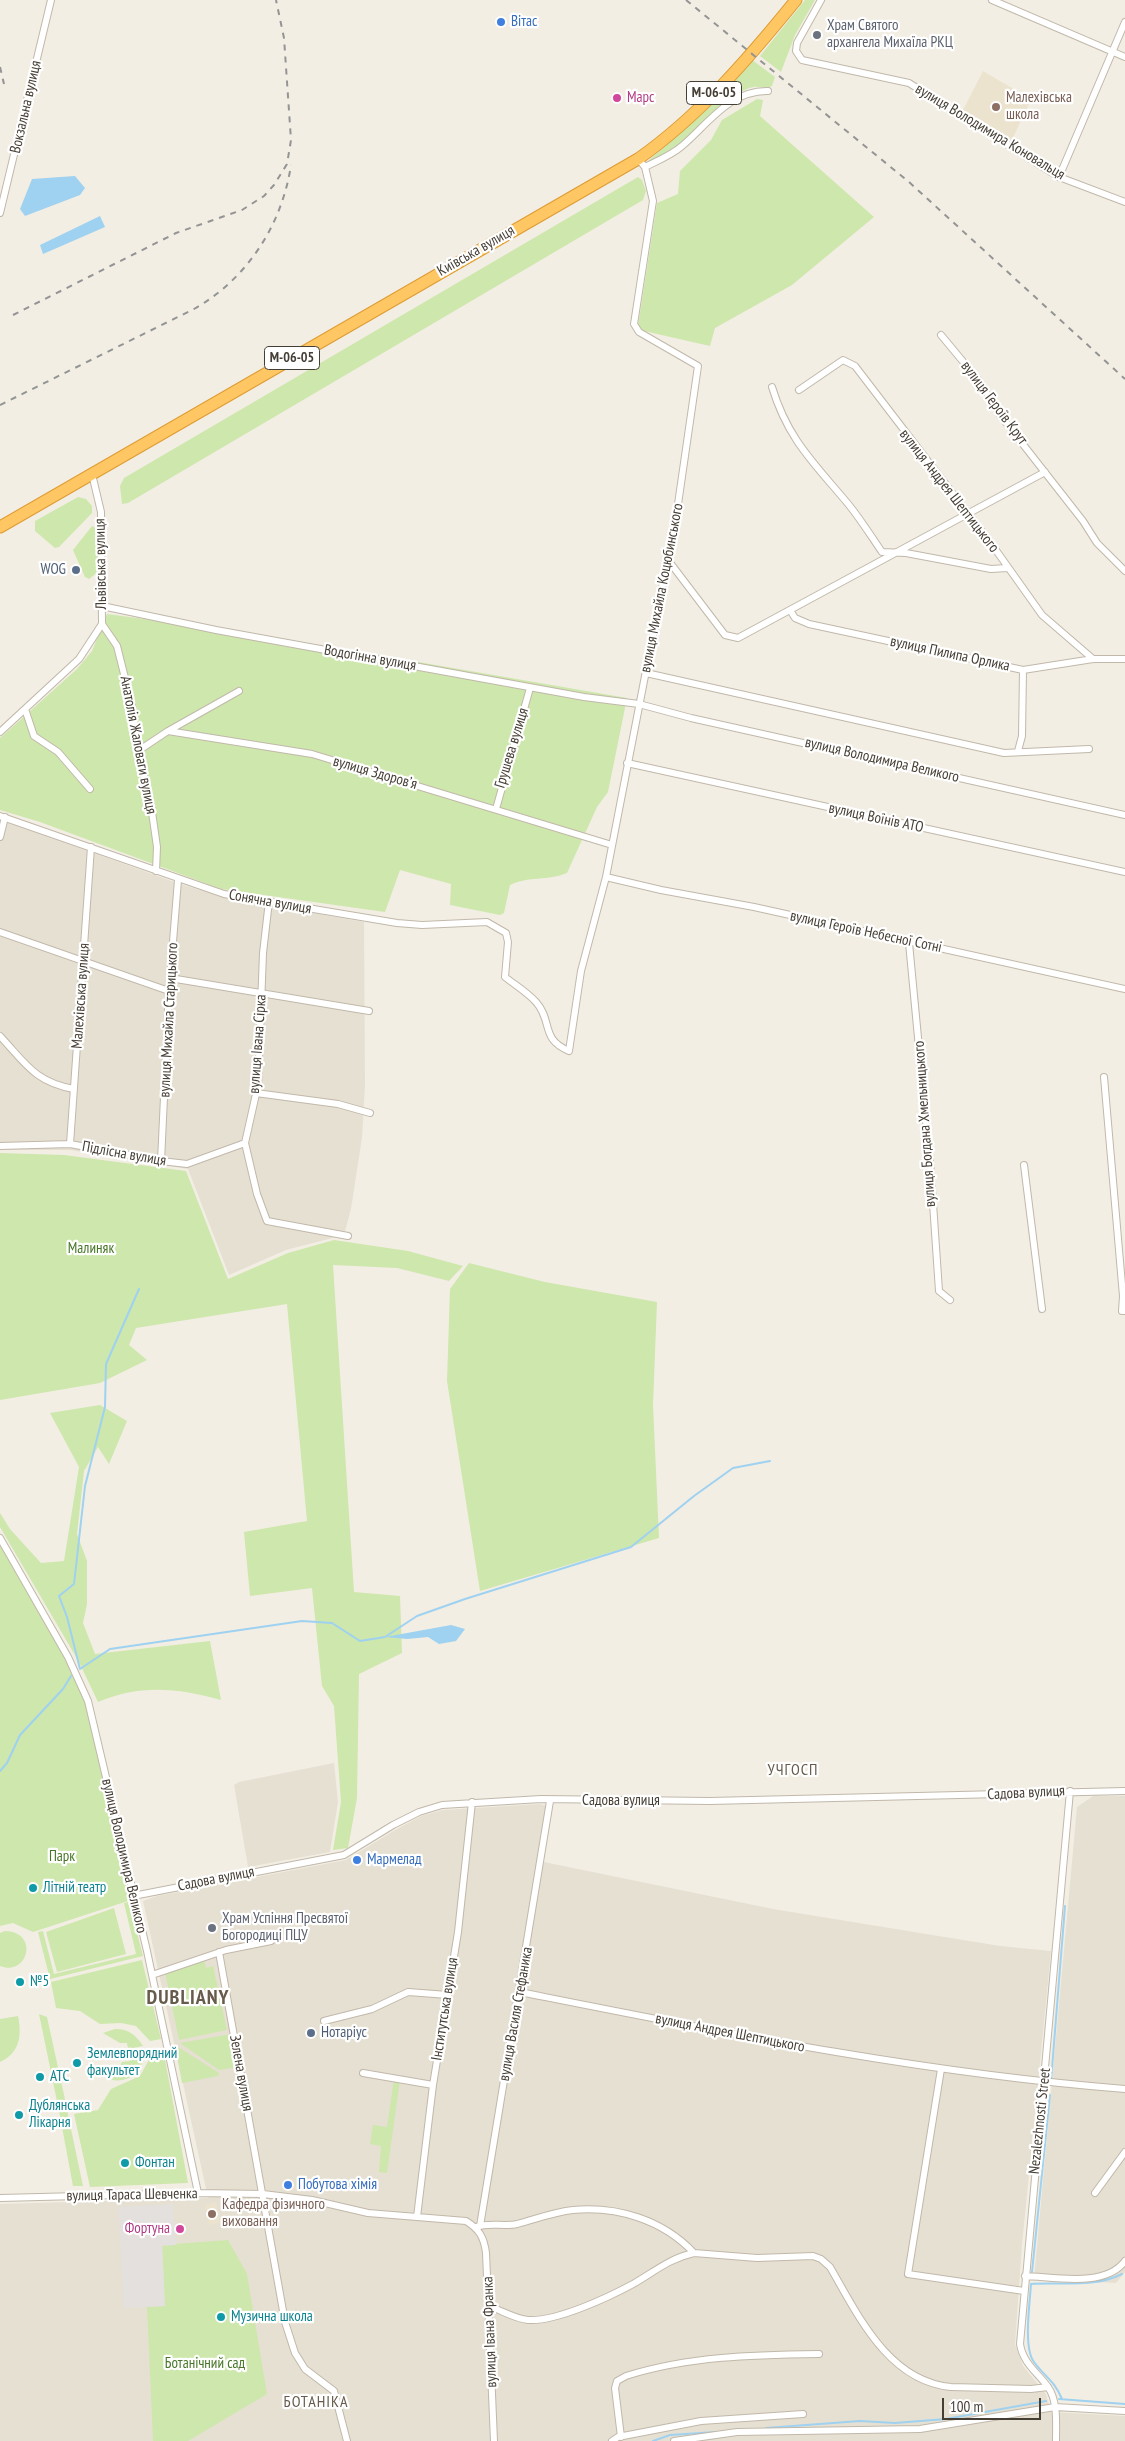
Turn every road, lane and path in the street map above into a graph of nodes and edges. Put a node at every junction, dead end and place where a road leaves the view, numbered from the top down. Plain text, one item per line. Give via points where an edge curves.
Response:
1 (51, 0) edge
2 (796, 0) edge
3 (821, 0) edge
4 (992, 0) edge
5 (1125, 22) edge
6 (1114, 51) junction
7 (1125, 57) edge
8 (768, 91) dead end
9 (641, 163) junction
10 (1059, 176) junction
11 (1125, 202) edge
12 (0, 213) edge
13 (941, 336) dead end
14 (772, 387) dead end
15 (799, 390) dead end
16 (1045, 472) junction
17 (92, 474) junction
18 (966, 513) junction
19 (0, 527) edge
20 (894, 552) junction
21 (668, 560) junction
22 (1006, 568) junction
23 (1125, 571) edge
24 (102, 606) junction
25 (790, 610) junction
26 (102, 624) junction
27 (1093, 659) junction
28 (1125, 659) edge
29 (1023, 670) junction
30 (646, 673) junction
31 (530, 688) junction
32 (239, 691) dead end
33 (639, 704) junction
34 (25, 709) junction
35 (168, 731) junction
36 (0, 732) edge
37 (1089, 749) dead end
38 (138, 751) junction
39 (1018, 751) junction
40 (627, 763) junction
41 (90, 789) dead end
42 (496, 808) junction
43 (1125, 814) edge
44 (3, 816) edge
45 (0, 837) edge
46 (612, 845) junction
47 (91, 847) junction
48 (156, 871) junction
49 (1125, 872) edge
50 (606, 877) junction
51 (178, 880) junction
52 (269, 901) junction
53 (0, 932) edge
54 (909, 943) junction
55 (84, 961) junction
56 (505, 977) joint
57 (170, 978) junction
58 (1125, 989) edge
59 (169, 991) junction
60 (262, 992) junction
61 (369, 1011) dead end
62 (0, 1036) edge
63 (1104, 1077) dead end
64 (74, 1089) junction
65 (256, 1092) junction
66 (370, 1113) dead end
67 (245, 1143) junction
68 (70, 1144) junction
69 (0, 1146) edge
70 (161, 1161) junction
71 (1024, 1165) dead end
72 (348, 1236) dead end
73 (950, 1300) dead end
74 (1042, 1309) dead end
75 (1124, 1311) edge
76 (0, 1538) edge
77 (1070, 1791) junction
78 (1125, 1791) edge
79 (550, 1801) junction
80 (472, 1802) junction
81 (134, 1896) junction
82 (271, 1940) dead end
83 (219, 1952) junction
84 (152, 1975) junction
85 (520, 1992) junction
86 (448, 1995) junction
87 (324, 2021) dead end
88 (941, 2069) junction
89 (362, 2073) dead end
90 (1044, 2083) junction
91 (433, 2085) junction
92 (1125, 2089) edge
93 (1125, 2152) edge
94 (198, 2192) junction
95 (1095, 2193) dead end
96 (263, 2194) junction
97 (0, 2198) edge
98 (417, 2217) junction
99 (478, 2226) junction
100 (694, 2253) junction
101 (1125, 2261) edge
102 (1025, 2276) junction
103 (1024, 2291) junction
104 (488, 2306) junction
105 (819, 2354) dead end
106 (1048, 2387) junction
107 (1055, 2407) junction
108 (1125, 2411) edge
109 (803, 2414) dead end
110 (618, 2439) edge
111 (348, 2441) edge
112 (494, 2441) edge
113 (674, 2441) edge
114 (1056, 2441) edge

1 - 12 street, Вокзальна вулиця
2 - 9 highway, Київська вулиця / М-06-05 via 690,119
3 - 10 street, вулиця Володимира Коновальця via 797,43 796,51 802,60 909,83
4 - 6 street
5 - 6 street
6 - 7 street
6 - 10 street
8 - 9 street via 742,94 721,109 681,148
9 - 17 highway, Київська вулиця / М-06-05
9 - 21 street, вулиця Михайла Коцюбинського via 653,201 634,324 639,332 698,366
10 - 11 street, вулиця Володимира Коновальця
13 - 16 street, вулиця Героїв Крут via 980,382 1000,415
14 - 20 street via 784,421 796,441 882,552
15 - 18 street, вулиця Андрея Шептицького via 843,360 855,366
16 - 18 street
16 - 23 street, вулиця Героїв Крут via 1097,543
17 - 19 highway, М-06-05
17 - 24 street, Львівська вулиця via 101,512
18 - 20 street
18 - 22 street, вулиця Андрея Шептицького
20 - 22 street via 990,569
20 - 25 street
21 - 25 street via 725,635 738,638
21 - 30 street, вулиця Михайла Коцюбинського
22 - 27 street, вулиця Андрея Шептицького via 1042,615
24 - 26 street, Львівська вулиця
24 - 31 street, Водогінна вулиця
25 - 29 street, вулиця Пилипа Орлика via 795,618 809,624
26 - 34 street, Львівська вулиця via 79,659
26 - 38 street, Анатолія Жаловаги вулиця via 118,646 132,706
27 - 28 street
27 - 29 street
29 - 39 street, вулиця Пилипа Орлика via 1022,736
30 - 33 street, вулиця Михайла Коцюбинського
30 - 39 street, вулиця Володимира Великого via 970,746 1004,753
31 - 33 street, Водогінна вулиця
31 - 42 street, Грушева вулиця
32 - 35 street
33 - 40 street, вулиця Михайла Коцюбинського
33 - 43 street, вулиця Володимира Великого
34 - 36 street, Львівська вулиця
34 - 41 street via 34,736 58,752
35 - 38 street
35 - 42 street, вулиця Здоровʼя via 312,754
37 - 39 street
38 - 48 street, Анатолія Жаловаги вулиця via 151,805 157,847
40 - 46 street, вулиця Михайла Коцюбинського
40 - 49 street, вулиця Воїнів АТО
42 - 46 street, вулиця Здоровʼя
44 - 45 street
44 - 47 street, Сонячна вулиця
46 - 50 street, вулиця Михайла Коцюбинського
47 - 48 street, Сонячна вулиця
47 - 55 street, Малехівська вулиця
48 - 51 street, Сонячна вулиця
50 - 54 street, вулиця Героїв Небесної Сотні
50 - 56 street, вулиця Михайла Коцюбинського via 581,971 569,1051 550,1037 537,1003
51 - 52 street, Сонячна вулиця via 224,894
51 - 57 street, вулиця Михайла Старицького
52 - 56 street, Сонячна вулиця via 397,924 487,922 506,933
52 - 60 street, вулиця Івана Сірка
53 - 55 street
54 - 58 street, вулиця Героїв Небесної Сотні
54 - 73 street, вулиця Богдана Хмельницького via 939,1291
55 - 59 street
55 - 64 street, Малехівська вулиця
57 - 59 street, вулиця Михайла Старицького
57 - 60 street
59 - 70 street, вулиця Михайла Старицького
60 - 61 street
60 - 65 street, вулиця Івана Сірка
62 - 64 street via 35,1074 53,1085
63 - 75 street
64 - 68 street, Малехівська вулиця
65 - 66 street via 338,1104
65 - 67 street, вулиця Івана Сірка
67 - 70 street, Підлісна вулиця via 187,1164
67 - 72 street, вулиця Івана Сірка via 267,1221
68 - 69 street, Підлісна вулиця
68 - 70 street, Підлісна вулиця
71 - 74 street
76 - 81 street, вулиця Володимира Великого via 68,1657 88,1701
77 - 78 street, Садова вулиця
77 - 79 street, Садова вулиця via 964,1796
77 - 90 street, Nezalezhnosti Street
79 - 80 street, Садова вулиця
79 - 85 street, вулиця Василя Стефаника
80 - 81 street, Садова вулиця via 442,1805 419,1812 344,1855
80 - 86 street, Інститутська вулиця
81 - 84 street, вулиця Володимира Великого
82 - 83 street
83 - 84 street
83 - 96 street, Зелена вулиця
84 - 94 street, вулиця Володимира Великого
85 - 88 street, вулиця Андрея Шептицького via 749,2038
85 - 99 street, вулиця Василя Стефаника
86 - 87 street via 408,1992 372,2009
86 - 91 street, Інститутська вулиця
88 - 90 street, вулиця Андрея Шептицького
88 - 103 street via 908,2274
89 - 91 street
90 - 92 street, вулиця Андрея Шептицького
90 - 102 street, Nezalezhnosti Street
91 - 98 street, Інститутська вулиця
93 - 95 street
94 - 96 street, вулиця Тараса Шевченка
94 - 97 street, вулиця Тараса Шевченка
96 - 98 street via 312,2200 368,2213
96 - 111 street, Зелена вулиця via 285,2322 295,2353 305,2369 334,2391
98 - 99 street via 466,2221
99 - 100 street via 513,2224 572,2210 607,2211 632,2215 666,2229
99 - 104 street, вулиця Івана Франка via 486,2247
100 - 104 street via 668,2261 633,2284 600,2300 552,2316 527,2320
100 - 106 street via 757,2258 821,2258 830,2267 879,2346 918,2377 951,2387
101 - 102 street via 1116,2272 1096,2276
102 - 103 street, Nezalezhnosti Street
103 - 106 street, Nezalezhnosti Street via 1021,2349 1027,2363
104 - 112 street, вулиця Івана Франка
105 - 110 street via 702,2359 626,2376 617,2381 615,2388
106 - 107 street, Nezalezhnosti Street
107 - 108 street
107 - 113 street via 912,2430 737,2432
107 - 114 street, Nezalezhnosti Street
109 - 110 street via 702,2422

